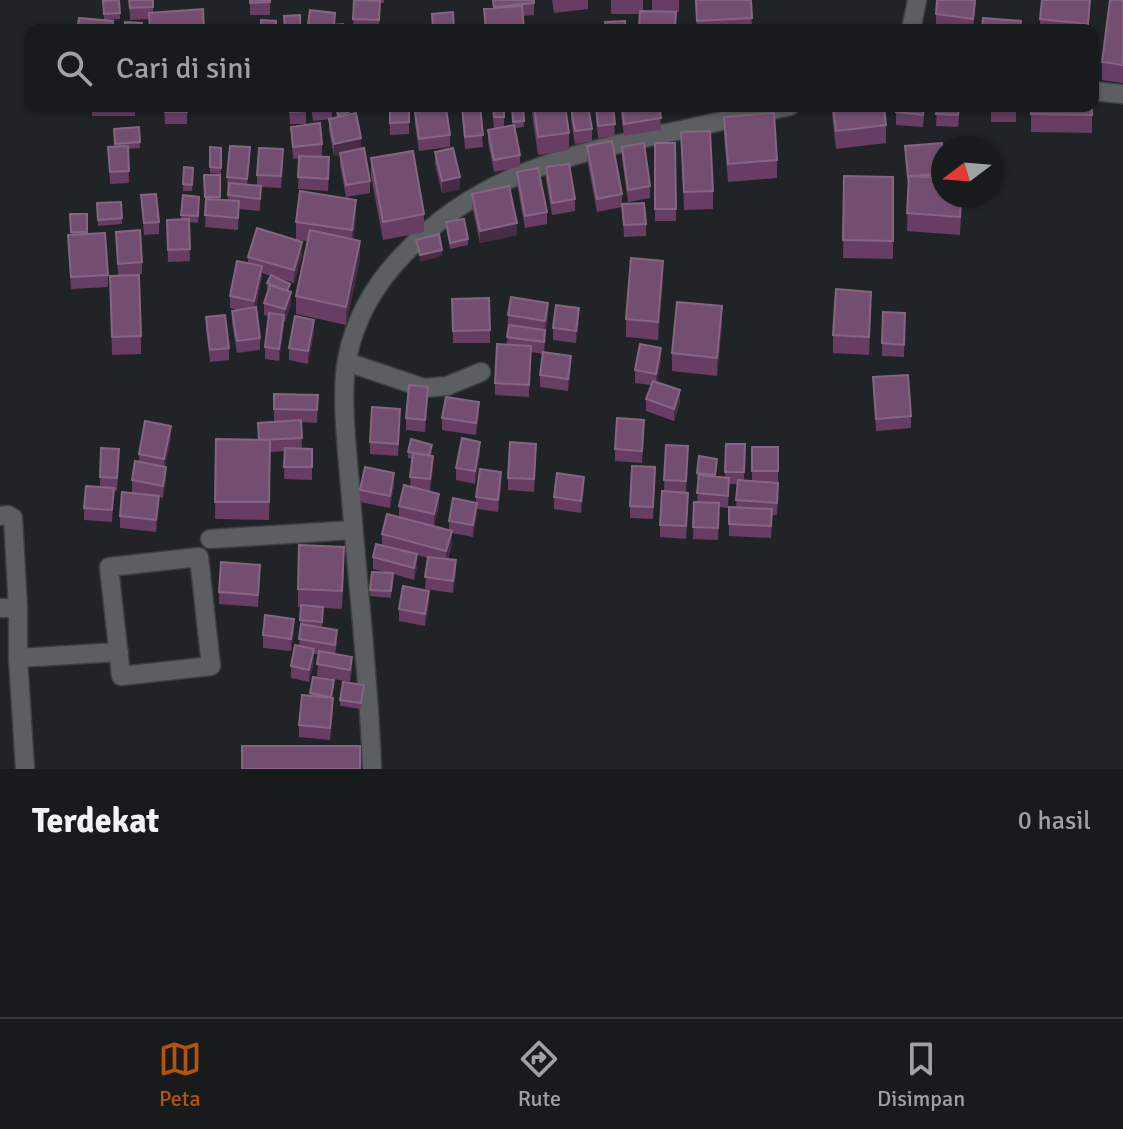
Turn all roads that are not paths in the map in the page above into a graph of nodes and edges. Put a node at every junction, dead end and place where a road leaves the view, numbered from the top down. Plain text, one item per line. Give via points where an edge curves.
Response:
1 (917, 0) edge
2 (912, 24) edge
3 (1099, 92) edge
4 (1123, 94) edge
5 (762, 112) edge
6 (347, 362) junction
7 (481, 372) dead end
8 (0, 516) edge
9 (353, 530) junction
10 (210, 539) dead end
11 (9, 608) edge
12 (119, 652) junction
13 (18, 658) junction
14 (0, 693) edge
15 (20, 693) junction
16 (25, 769) edge
17 (372, 769) edge

1 - 2 street
3 - 4 street
5 - 6 street via 583,151 493,186 452,210 390,268 367,301
6 - 7 street via 424,388 447,386
6 - 9 street
8 - 11 street via 13,518
9 - 10 street
9 - 17 street
11 - 13 street
12 - 12 street via 109,567 199,557 211,666 121,676
12 - 13 street
13 - 15 street
14 - 15 street
15 - 16 street

